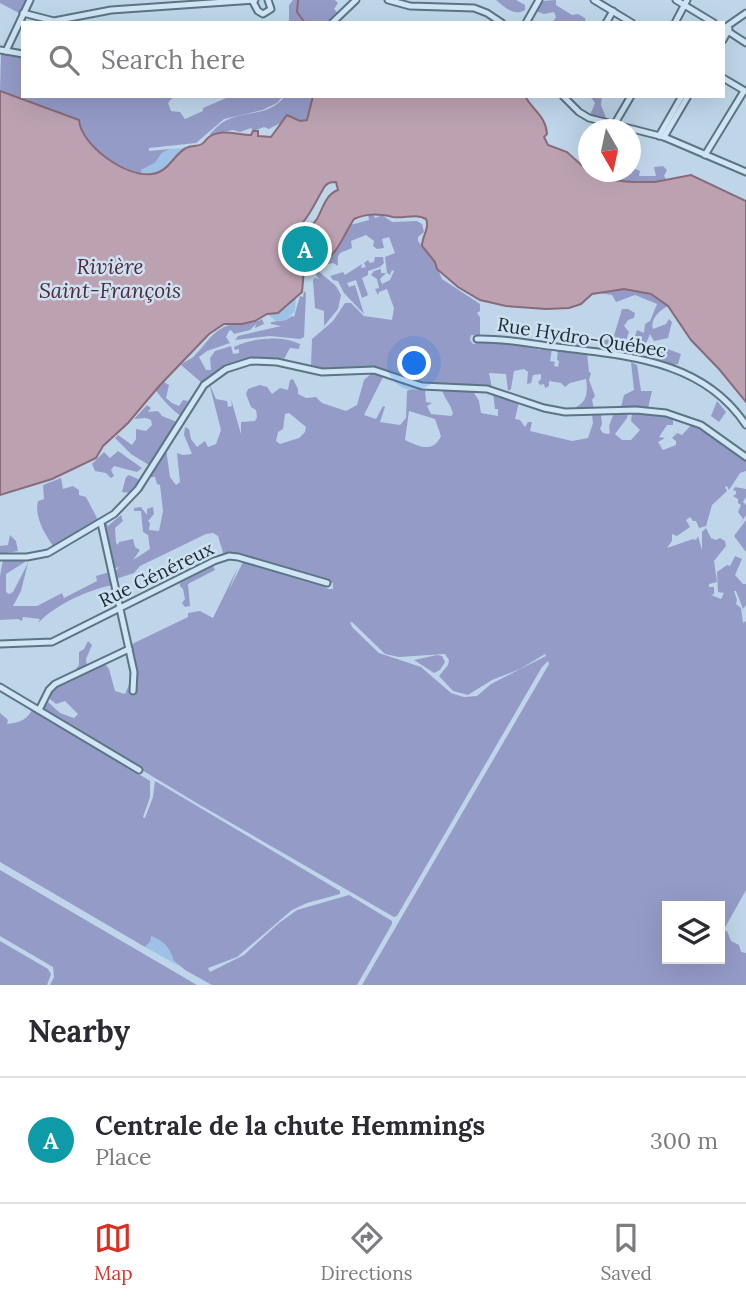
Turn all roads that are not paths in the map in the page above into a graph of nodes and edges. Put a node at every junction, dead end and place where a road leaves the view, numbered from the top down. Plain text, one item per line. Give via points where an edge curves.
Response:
1 (30, 0) edge
2 (137, 0) edge
3 (225, 0) edge
4 (253, 0) edge
5 (268, 0) edge
6 (356, 0) edge
7 (540, 0) edge
8 (594, 0) edge
9 (676, 0) edge
10 (392, 1) edge
11 (686, 3) edge
12 (138, 8) junction
13 (613, 11) junction
14 (23, 13) junction
15 (746, 13) edge
16 (51, 21) edge
17 (58, 21) edge
18 (334, 21) edge
19 (499, 21) edge
20 (527, 21) edge
21 (607, 21) edge
22 (629, 21) edge
23 (676, 21) edge
24 (711, 21) edge
25 (725, 29) edge
26 (746, 43) edge
27 (3, 51) edge
28 (21, 54) edge
29 (725, 79) edge
30 (745, 91) edge
31 (565, 98) edge
32 (630, 98) edge
33 (681, 98) edge
34 (687, 98) edge
35 (596, 119) edge
36 (618, 119) edge
37 (641, 132) edge
38 (661, 137) junction
39 (705, 155) junction
40 (746, 172) edge
41 (477, 339) dead end
42 (746, 425) edge
43 (746, 457) edge
44 (101, 523) junction
45 (0, 557) edge
46 (327, 583) dead end
47 (120, 609) junction
48 (0, 644) edge
49 (129, 649) junction
50 (0, 687) edge
51 (134, 691) dead end
52 (39, 710) junction
53 (139, 770) dead end

1 - 14 street
2 - 12 street
3 - 4 street
3 - 12 street
4 - 5 street via 265,14 271,9
6 - 18 street
7 - 20 street
8 - 13 street
9 - 11 street
10 - 19 street via 474,8
11 - 23 street
11 - 24 street
12 - 17 street
13 - 21 street
13 - 22 street
14 - 16 street
14 - 27 street
15 - 25 street
25 - 26 street
27 - 28 street
29 - 30 street
30 - 39 street
31 - 35 street
32 - 36 street
33 - 38 street
34 - 38 street
37 - 38 street
38 - 39 street
39 - 40 street
41 - 42 street, Rue Hydro-Québec via 597,352 670,366 715,391
43 - 44 street via 701,425 666,413 560,411 487,389 422,386 374,370 322,372 256,360 233,365 204,385 138,489
44 - 45 street via 48,553
44 - 47 street
46 - 47 street, Rue Généreux via 229,556
47 - 48 street, Rue Généreux via 48,643
47 - 49 street
49 - 51 street
49 - 52 street via 55,684
50 - 52 street
52 - 53 street

